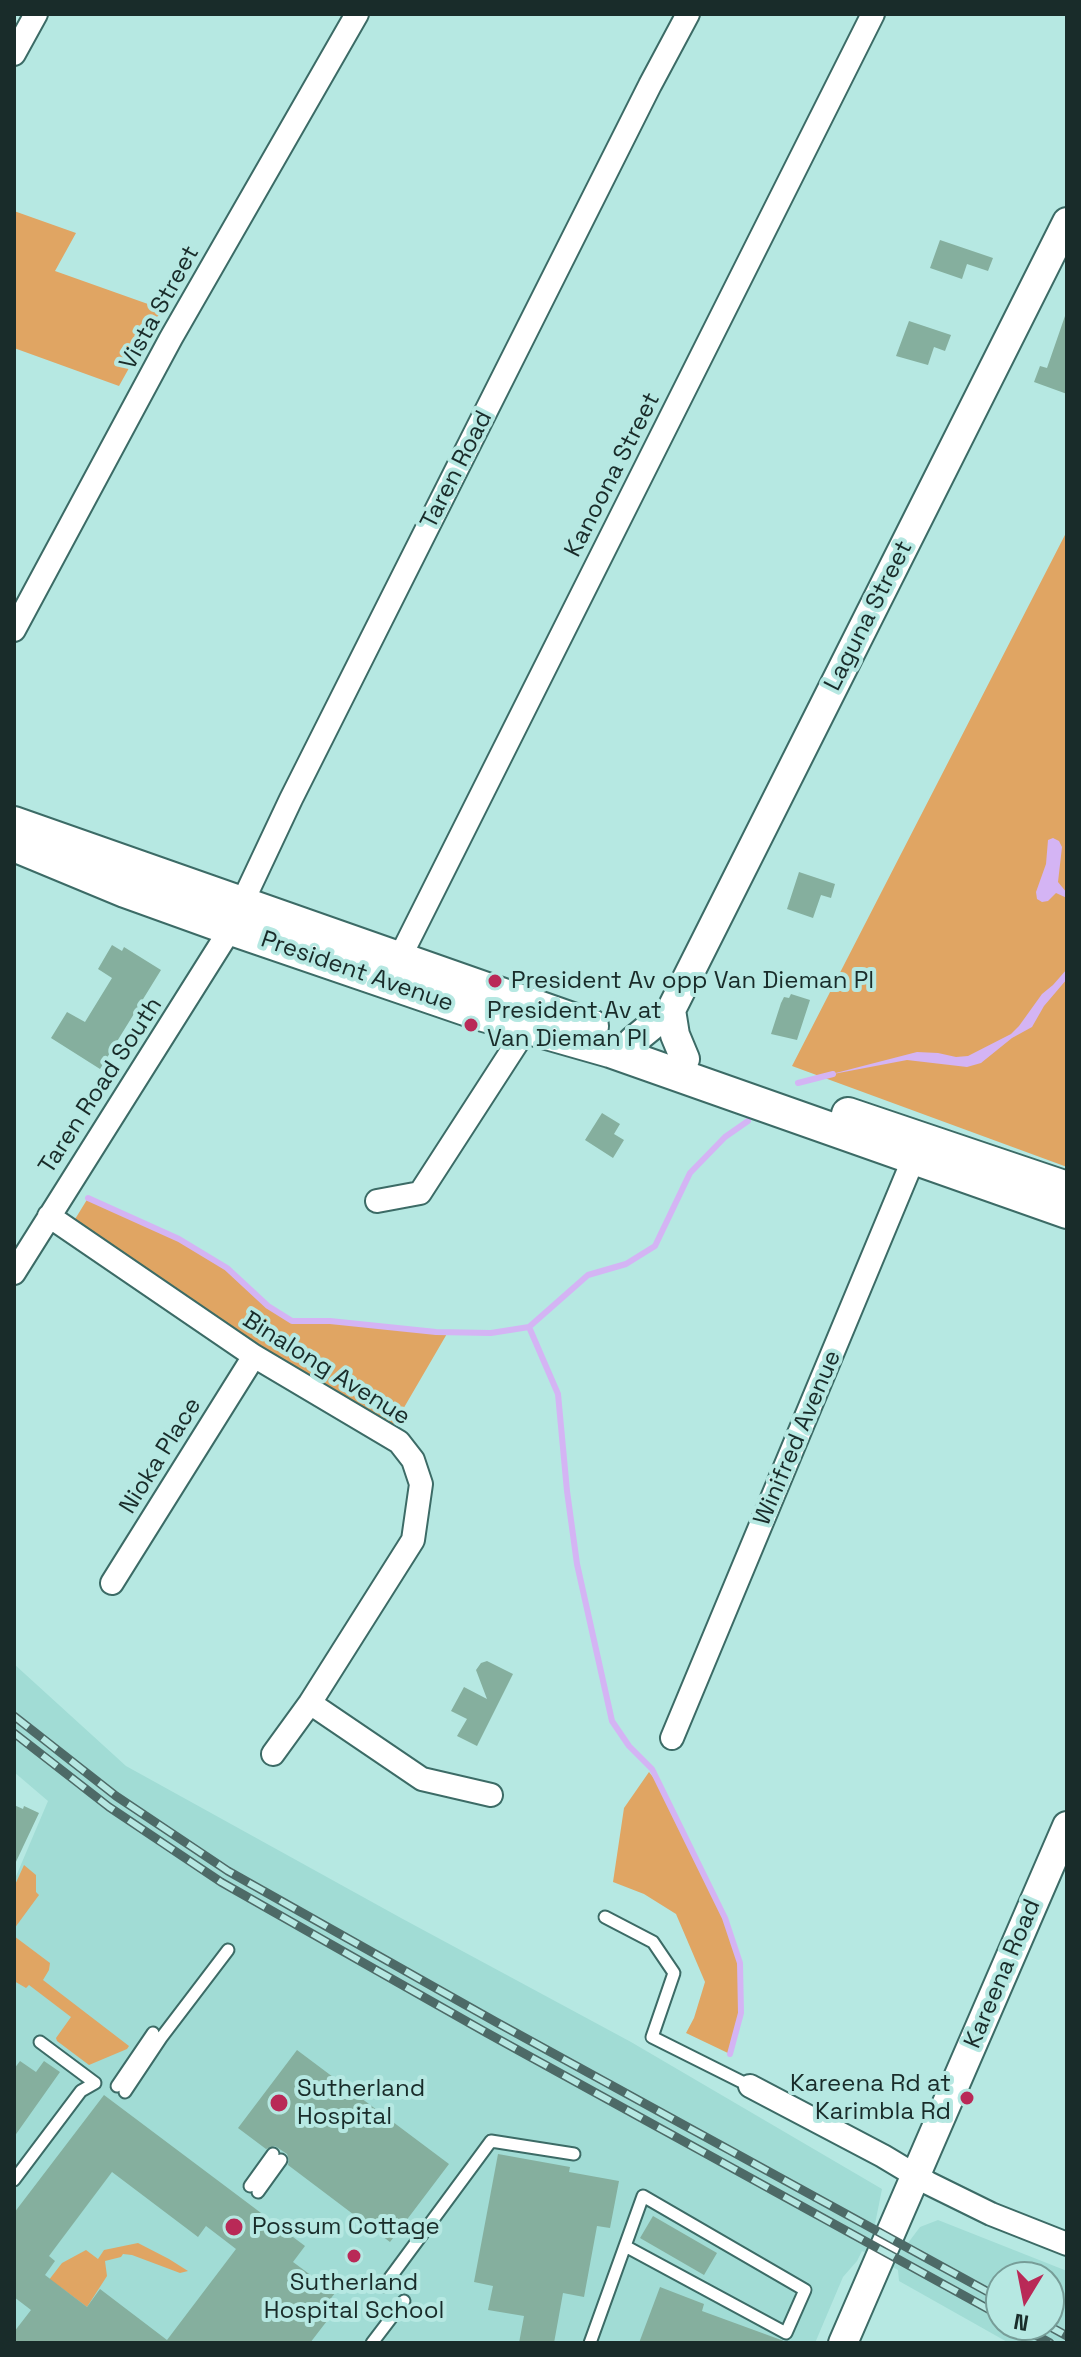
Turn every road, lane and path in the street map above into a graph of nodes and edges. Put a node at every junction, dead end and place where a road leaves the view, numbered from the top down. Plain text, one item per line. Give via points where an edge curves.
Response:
1 (36, 14) edge
2 (357, 14) edge
3 (688, 14) edge
4 (873, 14) edge
5 (14, 54) edge
6 (1067, 222) edge
7 (14, 630) edge
8 (14, 823) edge
9 (14, 845) edge
10 (237, 916) junction
11 (399, 959) junction
12 (671, 1010) junction
13 (531, 1018) junction
14 (633, 1041) junction
15 (685, 1059) junction
16 (916, 1148) junction
17 (1067, 1188) edge
18 (377, 1201) dead end
19 (1067, 1212) edge
20 (49, 1216) junction
21 (14, 1273) edge
22 (254, 1356) junction
23 (112, 1583) dead end
24 (310, 1703) junction
25 (672, 1738) dead end
26 (273, 1754) dead end
27 (491, 1795) dead end
28 (1067, 1826) edge
29 (605, 1917) dead end
30 (228, 1950) dead end
31 (40, 2042) dead end
32 (750, 2086) joint
33 (121, 2089) dead end
34 (574, 2154) dead end
35 (277, 2157) dead end
36 (916, 2176) junction
37 (14, 2180) edge
38 (254, 2189) dead end
39 (1067, 2244) edge
40 (625, 2246) junction
41 (384, 2286) dead end
42 (404, 2301) dead end
43 (372, 2343) edge
44 (590, 2343) edge
45 (843, 2343) edge

1 - 5 street
2 - 7 street, Vista Street via 171,338
3 - 10 street, Taren Road
4 - 11 street, Kanoona Street
6 - 12 street, Laguna Street
8 - 10 main road, President Avenue
9 - 10 main road, President Avenue via 125,891
10 - 11 main road, President Avenue
10 - 13 main road, President Avenue
10 - 20 street, Taren Road South
11 - 13 main road, President Avenue
12 - 14 street, Laguna Street
12 - 15 street
13 - 14 main road, President Avenue
13 - 16 main road, President Avenue via 610,1051
13 - 18 street via 420,1193
14 - 15 main road, President Avenue
15 - 16 main road, President Avenue
16 - 17 main road, President Avenue
16 - 19 main road, President Avenue
16 - 25 street, Winifred Avenue
20 - 21 street, Taren Road South
20 - 22 street, Binalong Avenue
22 - 23 street, Nioka Place
22 - 24 street, Binalong Avenue via 399,1442 413,1460 421,1484 413,1540
24 - 26 street, Binalong Avenue
24 - 27 street via 422,1779
28 - 36 street, Kareena Road
29 - 32 lane via 653,1942 674,1973 652,2037
30 - 33 lane
31 - 37 lane via 95,2083 81,2091
32 - 36 street
34 - 41 lane via 491,2141
35 - 38 lane
36 - 39 street
36 - 45 street, Kareena Road
40 - 40 lane via 643,2196 805,2290 786,2333
40 - 44 lane
42 - 43 lane

